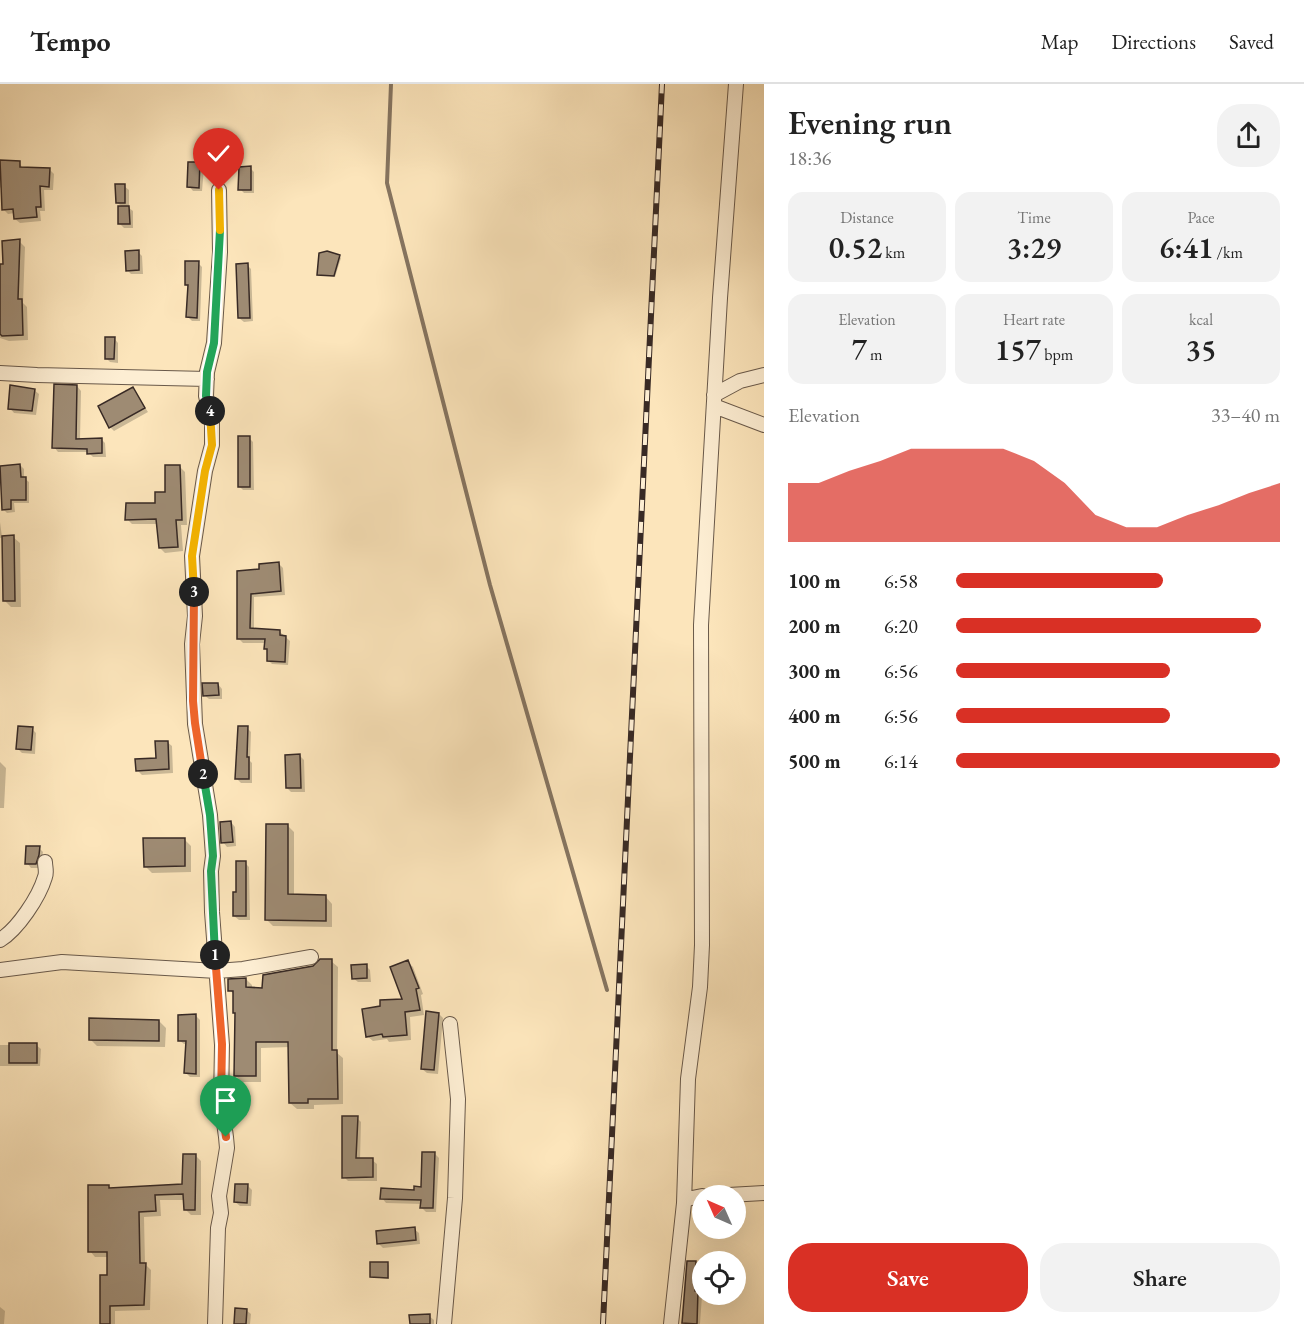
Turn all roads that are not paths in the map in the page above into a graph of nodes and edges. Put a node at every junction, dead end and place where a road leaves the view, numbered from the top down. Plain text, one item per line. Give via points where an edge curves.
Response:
1 (736, 84) edge
2 (219, 190) dead end
3 (0, 373) edge
4 (764, 375) edge
5 (207, 379) junction
6 (714, 400) junction
7 (764, 425) edge
8 (45, 862) dead end
9 (0, 940) edge
10 (311, 957) dead end
11 (0, 970) edge
12 (217, 971) junction
13 (450, 1024) dead end
14 (764, 1193) edge
15 (746, 1194) edge
16 (692, 1197) edge
17 (684, 1203) junction
18 (215, 1324) edge
19 (444, 1324) edge
20 (671, 1324) edge

1 - 6 street
2 - 5 street via 220,252 214,343
3 - 5 street
4 - 6 street via 740,381
5 - 12 street via 212,445 192,556 192,644 195,723 210,815
6 - 7 street
6 - 17 street via 701,625 702,945 688,1079
8 - 9 street via 46,875 23,918
10 - 12 street
11 - 12 street via 62,962
12 - 18 street via 226,1148 219,1196
13 - 19 street via 458,1099 455,1198
14 - 15 street
16 - 17 street
17 - 20 street

